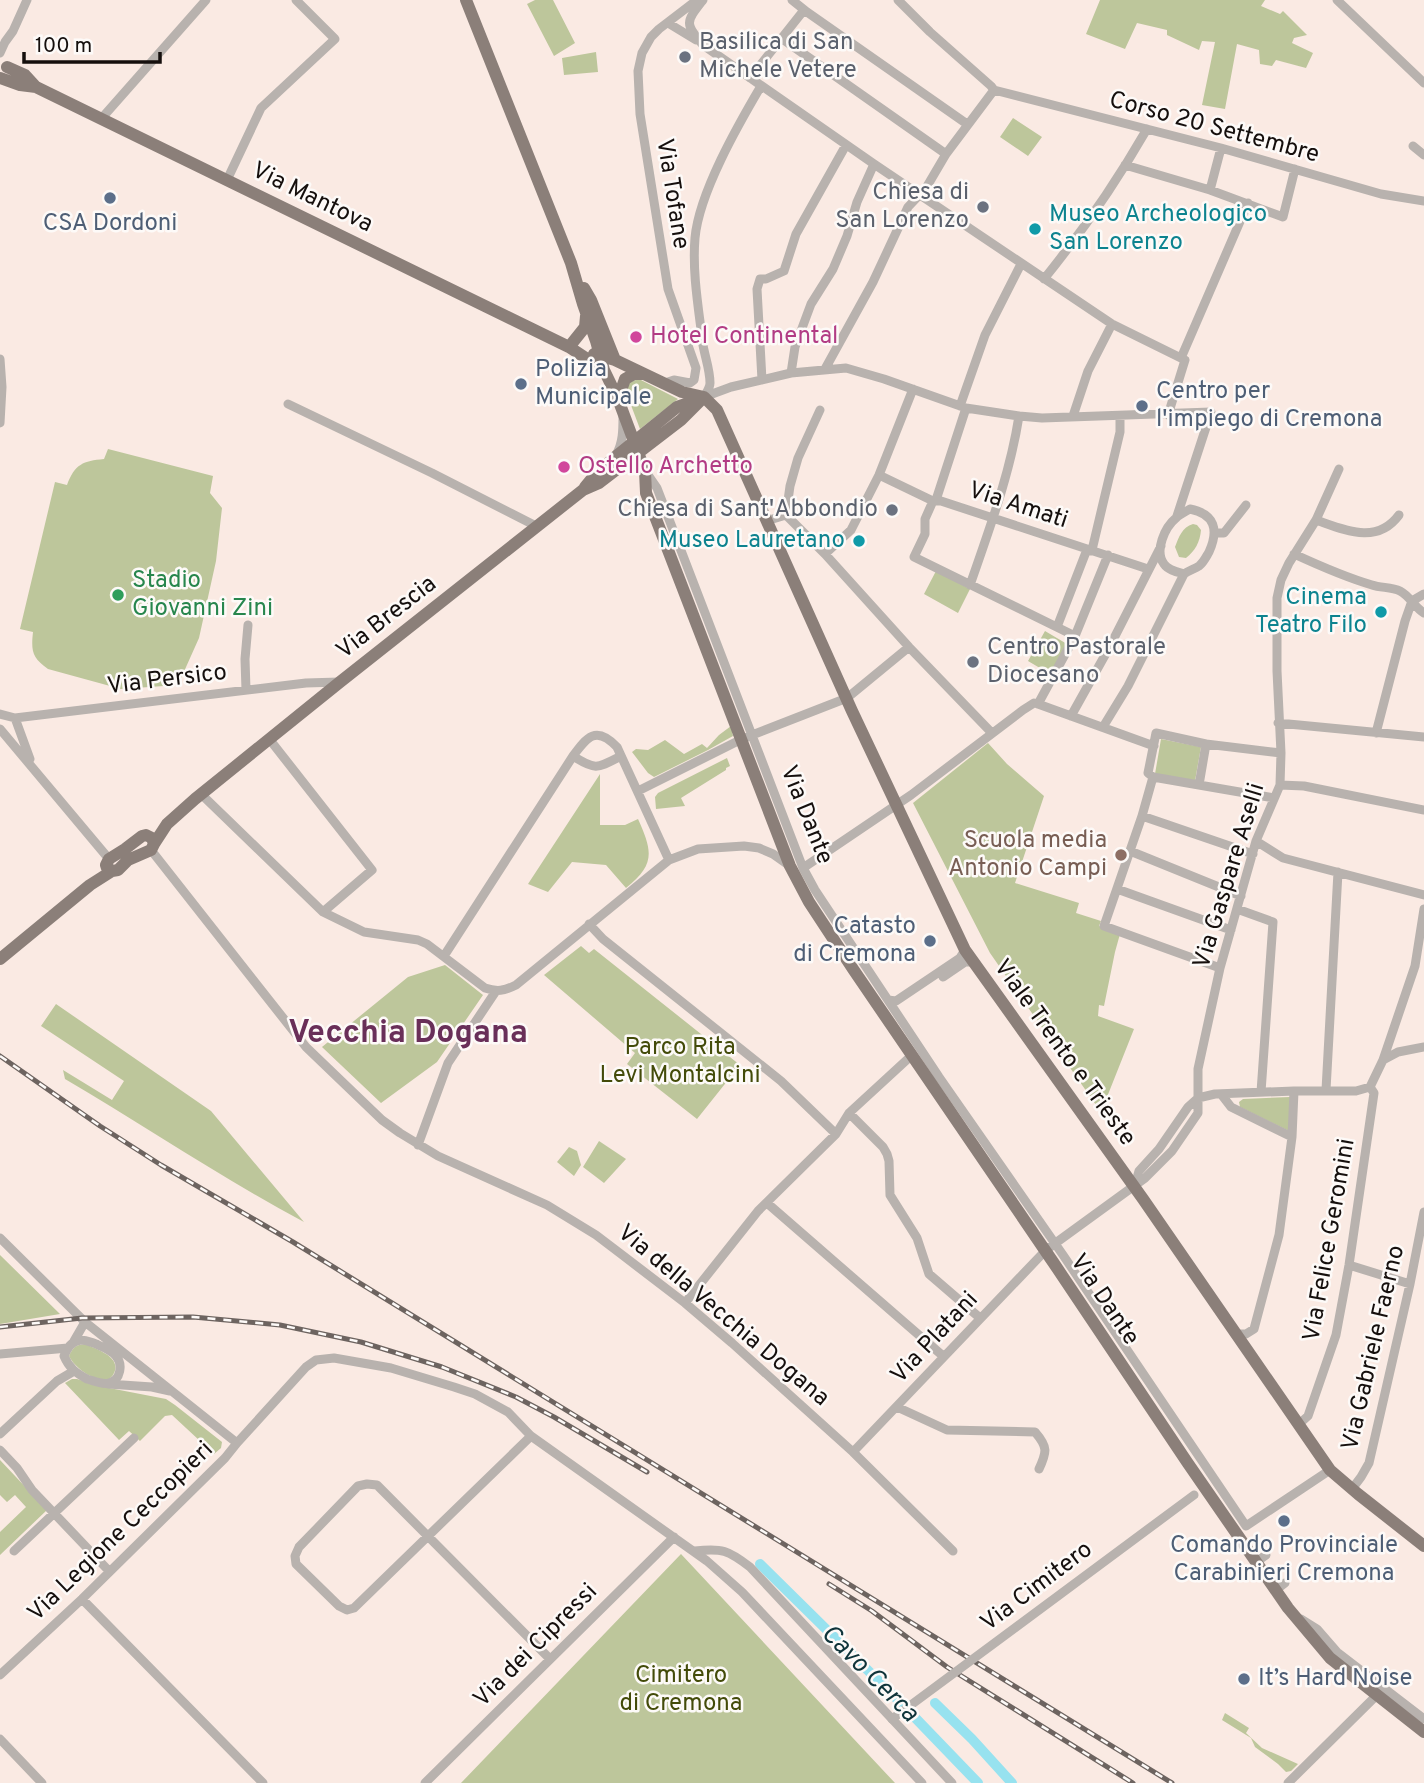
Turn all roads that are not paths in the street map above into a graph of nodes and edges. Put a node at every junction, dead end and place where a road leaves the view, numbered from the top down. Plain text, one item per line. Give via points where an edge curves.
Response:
1 (27, 0) edge
2 (206, 0) edge
3 (296, 0) edge
4 (466, 0) edge
5 (697, 0) edge
6 (703, 0) edge
7 (792, 0) edge
8 (898, 0) edge
9 (1337, 0) edge
10 (804, 10) junction
11 (668, 23) junction
12 (781, 38) junction
13 (703, 45) junction
14 (0, 53) edge
15 (2, 71) edge
16 (750, 78) junction
17 (1424, 83) edge
18 (761, 86) junction
19 (993, 90) junction
20 (101, 119) junction
21 (967, 124) junction
22 (1147, 129) junction
23 (846, 145) junction
24 (1413, 146) dead end
25 (1221, 148) junction
26 (946, 155) junction
27 (1424, 155) edge
28 (874, 164) junction
29 (1125, 165) junction
30 (1295, 169) junction
31 (227, 180) junction
32 (1210, 190) junction
33 (920, 195) junction
34 (1424, 201) edge
35 (1248, 203) junction
36 (571, 263) junction
37 (1021, 264) junction
38 (1044, 279) junction
39 (586, 312) junction
40 (1111, 324) junction
41 (704, 347) junction
42 (575, 351) junction
43 (690, 351) junction
44 (600, 356) junction
45 (0, 359) edge
46 (1183, 359) junction
47 (615, 360) junction
48 (825, 369) junction
49 (604, 370) junction
50 (791, 373) junction
51 (643, 374) junction
52 (762, 380) junction
53 (662, 384) junction
54 (913, 389) junction
55 (704, 397) junction
56 (618, 399) junction
57 (288, 404) dead end
58 (963, 407) junction
59 (820, 410) dead end
60 (623, 412) junction
61 (1168, 415) junction
62 (1018, 416) junction
63 (1073, 416) junction
64 (1120, 416) junction
65 (0, 423) edge
66 (636, 448) junction
67 (614, 458) junction
68 (1339, 469) dead end
69 (645, 471) junction
70 (878, 475) junction
71 (583, 490) junction
72 (935, 500) junction
73 (1246, 505) dead end
74 (786, 515) junction
75 (1399, 515) dead end
76 (1177, 516) junction
77 (994, 518) junction
78 (1316, 520) junction
79 (766, 521) junction
80 (538, 527) junction
81 (1215, 534) junction
82 (1161, 546) junction
83 (1092, 550) junction
84 (825, 554) junction
85 (1294, 554) junction
86 (1108, 555) junction
87 (1148, 569) junction
88 (1184, 574) junction
89 (970, 585) junction
90 (1424, 594) edge
91 (1412, 601) junction
92 (1424, 613) edge
93 (248, 625) dead end
94 (1057, 627) junction
95 (1075, 636) junction
96 (909, 647) junction
97 (713, 667) junction
98 (730, 679) junction
99 (312, 682) junction
100 (340, 682) junction
101 (246, 690) junction
102 (847, 698) junction
103 (316, 702) junction
104 (1038, 704) junction
105 (0, 715) edge
106 (1071, 716) junction
107 (15, 718) junction
108 (1278, 723) junction
109 (1103, 727) junction
110 (0, 729) edge
111 (992, 733) junction
112 (1376, 733) junction
113 (747, 737) junction
114 (1424, 737) edge
115 (270, 740) junction
116 (1206, 744) junction
117 (1154, 746) junction
118 (1281, 753) junction
119 (573, 756) junction
120 (621, 756) junction
121 (32, 767) junction
122 (1153, 777) junction
123 (1199, 785) junction
124 (1280, 785) junction
125 (638, 791) junction
126 (201, 794) junction
127 (1274, 798) junction
128 (895, 804) junction
129 (1424, 810) edge
130 (1142, 816) junction
131 (1256, 841) junction
132 (150, 843) junction
133 (1130, 851) junction
134 (1253, 854) junction
135 (668, 860) junction
136 (109, 865) junction
137 (797, 867) junction
138 (1338, 872) junction
139 (1117, 889) junction
140 (1241, 895) junction
141 (1424, 895) edge
142 (1237, 909) junction
143 (1424, 909) edge
144 (323, 912) junction
145 (589, 924) junction
146 (1231, 929) junction
147 (444, 956) junction
148 (969, 956) junction
149 (0, 959) edge
150 (1420, 967) edge
151 (1220, 968) junction
152 (853, 969) junction
153 (874, 978) junction
154 (496, 991) junction
155 (888, 1000) junction
156 (897, 1013) junction
157 (1424, 1047) edge
158 (911, 1056) junction
159 (1383, 1060) junction
160 (939, 1077) junction
161 (1370, 1087) junction
162 (1326, 1090) junction
163 (1294, 1091) junction
164 (1261, 1092) junction
165 (1220, 1094) junction
166 (940, 1097) junction
167 (1198, 1098) junction
168 (849, 1113) junction
169 (836, 1134) junction
170 (967, 1136) junction
171 (1292, 1138) junction
172 (984, 1142) junction
173 (418, 1145) junction
174 (1134, 1187) junction
175 (766, 1203) junction
176 (1424, 1212) edge
177 (1422, 1232) edge
178 (0, 1238) edge
179 (1050, 1247) junction
180 (1349, 1265) junction
181 (1410, 1284) junction
182 (685, 1303) junction
183 (980, 1318) junction
184 (85, 1322) junction
185 (1236, 1334) junction
186 (69, 1348) junction
187 (0, 1354) edge
188 (115, 1355) junction
189 (943, 1356) junction
190 (74, 1371) junction
191 (57, 1381) junction
192 (108, 1384) junction
193 (172, 1391) junction
194 (897, 1407) junction
195 (1299, 1423) junction
196 (0, 1434) edge
197 (531, 1436) junction
198 (134, 1438) dead end
199 (237, 1443) junction
200 (0, 1450) edge
201 (852, 1452) junction
202 (1039, 1469) dead end
203 (1331, 1470) junction
204 (1210, 1483) junction
205 (1352, 1489) junction
206 (55, 1513) junction
207 (1231, 1524) junction
208 (1246, 1526) junction
209 (428, 1537) junction
210 (674, 1537) junction
211 (1424, 1546) edge
212 (14, 1551) dead end
213 (695, 1551) junction
214 (953, 1551) dead end
215 (109, 1571) junction
216 (82, 1599) junction
217 (550, 1659) junction
218 (0, 1675) edge
219 (1380, 1692) junction
220 (1424, 1719) edge
221 (892, 1720) junction
222 (1424, 1732) edge
223 (0, 1739) edge
224 (42, 1783) edge
225 (263, 1783) edge
226 (425, 1783) edge
227 (922, 1783) edge
228 (952, 1783) edge
229 (1288, 1783) edge

1 - 14 street
2 - 20 street
3 - 31 street via 335,39 261,108
4 - 36 main road
5 - 11 street, Via Tofane
6 - 13 street via 689,24
7 - 10 street
8 - 19 street
9 - 17 street
10 - 12 street
10 - 21 street
11 - 13 street
11 - 43 street, Via Tofane via 651,37 642,53 640,114 668,289
12 - 16 street
12 - 26 street
13 - 16 street
15 - 20 main road, Via Mantova via 20,85 36,87
16 - 18 street
18 - 23 street
18 - 41 street via 714,175 695,236
19 - 21 street
19 - 22 street, Corso 20 Settembre
20 - 31 main road, Via Mantova
21 - 26 street
22 - 25 street, Corso 20 Settembre
22 - 29 street
23 - 28 street
23 - 52 street via 796,234 784,271 760,279
24 - 27 street
25 - 30 street, Corso 20 Settembre
25 - 32 street
26 - 33 street
28 - 33 street
28 - 50 street via 848,236 811,304
29 - 32 street
29 - 38 street
30 - 34 street, Corso 20 Settembre via 1381,194
30 - 35 street via 1283,217
31 - 42 main road, Via Mantova
32 - 35 street
33 - 37 street
33 - 48 street via 908,207
35 - 46 street
36 - 39 main road, Via Dante
36 - 47 main road
37 - 38 street
37 - 58 street via 985,334
38 - 40 street
39 - 42 main road
39 - 44 main road, Via Dante
40 - 46 street
40 - 63 street
41 - 43 street
41 - 55 street via 710,385
42 - 44 main road, Via Mantova
42 - 49 main road
43 - 53 street, Via Tofane via 696,368 694,380
44 - 47 main road, Via Mantova
44 - 49 main road, Via Dante
45 - 65 street
46 - 61 street
47 - 51 main road, Via Mantova
48 - 50 street
48 - 54 street via 846,368
49 - 56 main road, Via Dante
50 - 52 street
51 - 53 main road, Via Mantova
51 - 56 main road via 625,379
52 - 55 street
53 - 55 main road, Via Mantova
54 - 58 street
54 - 70 street
55 - 66 main road via 681,420
55 - 79 main road, Viale Trento e Trieste via 717,410
56 - 60 main road, Via Dante
57 - 80 street
58 - 62 street
58 - 72 street
59 - 74 street via 799,458
60 - 66 main road, Via Dante
60 - 67 street via 620,449
61 - 64 street
61 - 76 street via 1210,412
62 - 63 street
62 - 77 street
63 - 64 street
64 - 83 street
66 - 67 main road
66 - 69 main road, Via Dante
66 - 71 main road, Via Brescia via 599,483
67 - 71 main road
68 - 78 street, Via Gaspare Aselli
69 - 97 main road, Via Dante via 646,493
69 - 98 street, Via Dante via 657,488
70 - 72 street, Via Amati
70 - 84 street via 851,530
71 - 80 main road, Via Brescia
72 - 77 street, Via Amati
72 - 89 street via 914,557
73 - 81 street via 1224,533
74 - 79 street
74 - 84 street
75 - 78 street via 1391,526 1368,533
76 - 81 street via 1199,510 1213,522
76 - 82 street
77 - 83 street, Via Amati
77 - 89 street
78 - 85 street, Via Gaspare Aselli
79 - 102 main road, Viale Trento e Trieste
80 - 100 main road, Via Brescia
81 - 88 street via 1205,559
82 - 87 street
82 - 88 street via 1164,565
83 - 86 street, Via Amati
83 - 94 street via 1086,552
84 - 96 street
85 - 91 street via 1336,573 1400,591
85 - 108 street, Via Gaspare Aselli via 1277,598
86 - 87 street, Via Amati
86 - 95 street
87 - 106 street
88 - 109 street
89 - 94 street
90 - 91 street
91 - 92 street
91 - 112 street
93 - 101 street
94 - 95 street
95 - 104 street
96 - 102 street
96 - 111 street
97 - 98 street
97 - 113 main road, Via Dante
98 - 113 street, Via Dante
99 - 100 street, Via Persico
99 - 101 street, Via Persico
99 - 103 street via 319,695
100 - 103 main road, Via Brescia
101 - 107 street, Via Persico
102 - 113 street
102 - 128 main road, Viale Trento e Trieste
103 - 115 main road, Via Brescia
104 - 106 street
104 - 111 street
105 - 107 street, Via Persico
106 - 109 street
107 - 121 street
108 - 112 street
108 - 118 street, Via Gaspare Aselli
109 - 117 street
110 - 121 street
111 - 128 street
112 - 114 street
113 - 125 street
113 - 137 main road, Via Dante
115 - 126 main road, Via Brescia
115 - 144 street via 372,870
116 - 117 street via 1156,733
116 - 118 street
116 - 123 street
117 - 122 street via 1148,773
118 - 124 street, Via Gaspare Aselli
119 - 120 street via 598,767
119 - 120 street via 594,735 607,738
119 - 147 street
120 - 125 street
121 - 136 street
122 - 123 street
122 - 130 street
123 - 127 street
124 - 127 street, Via Gaspare Aselli
124 - 129 street
125 - 135 street
126 - 132 main road, Via Brescia
126 - 144 street
127 - 131 street, Via Gaspare Aselli
128 - 137 street
128 - 148 main road, Viale Trento e Trieste
130 - 133 street
130 - 134 street
131 - 134 street, Via Gaspare Aselli
131 - 138 street via 1283,858
132 - 136 main road, Via Brescia via 118,870
132 - 173 street, Via della Vecchia Dogana via 306,1047 382,1120
133 - 139 street
133 - 140 street
134 - 140 street, Via Gaspare Aselli
135 - 137 street via 698,849 744,846 759,848
135 - 145 street
136 - 149 main road, Via Brescia
137 - 152 main road, Via Dante via 809,902
137 - 153 street, Via Dante
138 - 141 street
138 - 162 street
139 - 146 street
139 - 151 street via 1104,926
140 - 142 street, Via Gaspare Aselli
142 - 146 street, Via Gaspare Aselli
142 - 164 street via 1273,922
143 - 150 street, Via Felice Geromini
144 - 147 street via 364,932 418,940
145 - 154 street via 516,985
145 - 169 street via 781,1081
146 - 151 street, Via Gaspare Aselli
147 - 154 street via 485,988
148 - 155 street via 896,1001
148 - 156 street via 899,1006
148 - 174 main road, Viale Trento e Trieste
150 - 159 street, Via Felice Geromini
151 - 167 street, Via Gaspare Aselli via 1198,1069
152 - 153 street
152 - 158 main road, Via Dante
153 - 155 street, Via Dante
154 - 173 street via 448,1063
155 - 156 street, Via Dante
156 - 160 street, Via Dante
157 - 159 street
158 - 166 main road, Via Dante
158 - 168 street
159 - 161 street, Via Felice Geromini
160 - 166 street
160 - 172 street, Via Dante
161 - 162 street
161 - 180 street, Via Felice Geromini via 1374,1093
162 - 163 street
163 - 164 street
163 - 171 street
164 - 165 street
165 - 167 street
165 - 171 street via 1231,1108
166 - 170 main road, Via Dante
167 - 174 street, Via Gaspare Aselli via 1198,1113 1179,1142
168 - 169 street
168 - 183 street via 887,1154 890,1195 916,1238 929,1274
169 - 175 street
170 - 172 street
170 - 179 main road, Via Dante
171 - 185 street via 1279,1235 1254,1329
172 - 179 street, Via Dante
173 - 182 street, Via della Vecchia Dogana via 569,1218
174 - 179 street, Via Platani
174 - 185 main road, Viale Trento e Trieste
175 - 182 street
175 - 189 street
176 - 177 street, Via Gabriele Faerno
177 - 181 street, Via Gabriele Faerno
178 - 184 street
179 - 183 street, Via Platani
179 - 204 main road, Via Dante via 1180,1451
180 - 181 street
180 - 195 street, Via Felice Geromini via 1336,1335 1307,1416
181 - 205 street, Via Gabriele Faerno via 1369,1463
182 - 201 street, Via della Vecchia Dogana
183 - 189 street, Via Platani
184 - 186 street
184 - 193 street
185 - 195 main road, Viale Trento e Trieste
186 - 187 street
186 - 188 street via 86,1340
186 - 190 street via 68,1365
186 - 191 street
188 - 192 street via 120,1372
188 - 193 street
189 - 194 street, Via Platani
190 - 191 street
190 - 192 street
191 - 196 street
192 - 193 street
193 - 199 street
194 - 201 street, Via Platani
194 - 202 street via 947,1430 1035,1433 1044,1442 1046,1455
195 - 203 main road, Viale Trento e Trieste
197 - 199 street, Via Legione Ceccopieri via 508,1412 475,1394 391,1368 334,1358 316,1360 306,1367
197 - 209 street
197 - 210 street, Via Legione Ceccopieri
198 - 206 street
199 - 215 street, Via Legione Ceccopieri
200 - 206 street
201 - 214 street, Via della Vecchia Dogana
203 - 205 main road, Viale Trento e Trieste
203 - 208 street
204 - 207 main road, Via Dante
204 - 208 street, Via Dante
204 - 221 street, Via Cimitero, bridge
205 - 211 main road, Viale Trento e Trieste
206 - 212 street
206 - 215 street
207 - 208 street
207 - 219 main road, Via Dante via 1261,1558 1293,1615 1330,1658
209 - 209 street via 347,1610 296,1564 299,1547 358,1486 367,1484 377,1485
209 - 217 street
210 - 213 street
210 - 217 street, Via dei Cipressi
213 - 221 street via 717,1549 750,1567
213 - 227 street via 741,1592
215 - 216 street, Via Legione Ceccopieri
216 - 218 street, Via Legione Ceccopieri
216 - 225 street
217 - 226 street, Via dei Cipressi
219 - 220 street, Via Dante
219 - 222 main road, Via Dante
219 - 229 street
221 - 228 street
223 - 224 street

